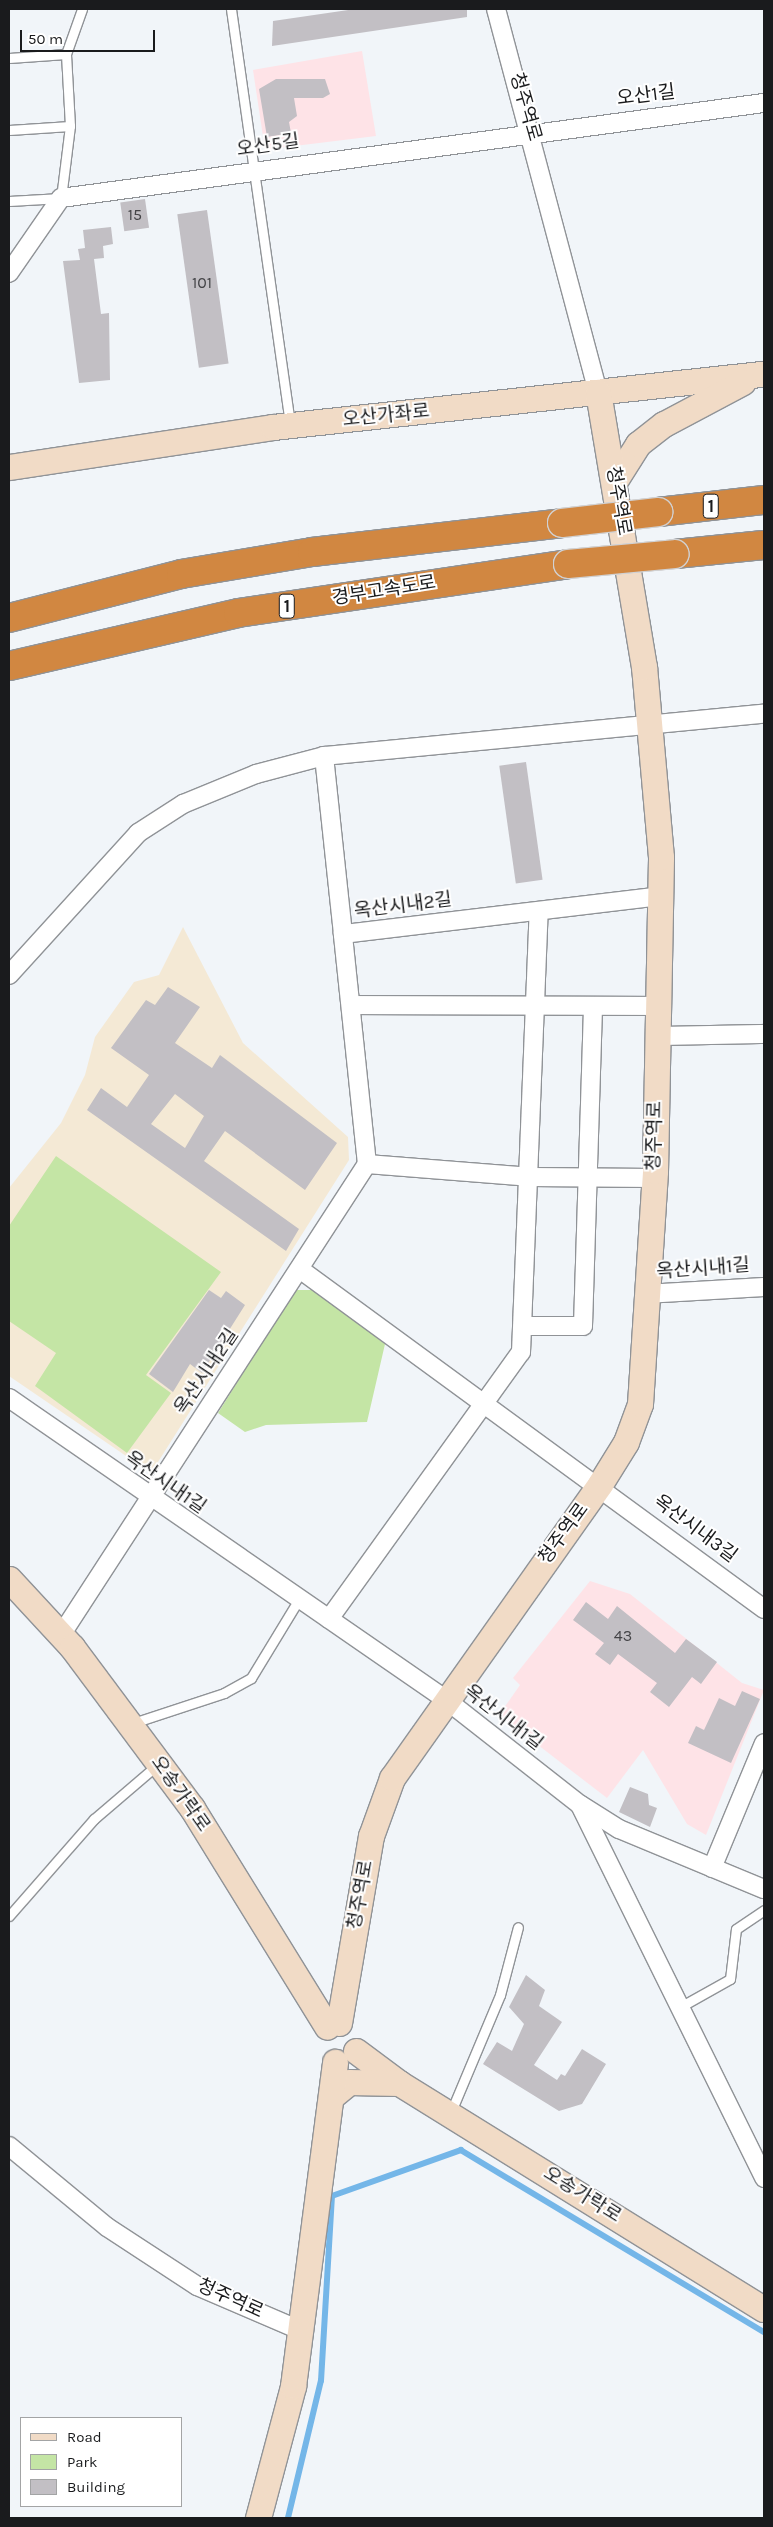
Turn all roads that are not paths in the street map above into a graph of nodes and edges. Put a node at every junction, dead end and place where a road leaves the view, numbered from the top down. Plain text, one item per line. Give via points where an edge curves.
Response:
1 (82, 9) edge
2 (231, 9) edge
3 (496, 9) edge
4 (66, 54) junction
5 (9, 58) edge
6 (764, 103) edge
7 (70, 126) junction
8 (9, 130) edge
9 (532, 131) junction
10 (252, 170) junction
11 (61, 198) junction
12 (9, 201) edge
13 (9, 273) edge
14 (760, 375) edge
15 (598, 392) junction
16 (291, 427) junction
17 (9, 467) edge
18 (614, 482) junction
19 (764, 500) edge
20 (764, 545) edge
21 (9, 618) edge
22 (9, 666) edge
23 (764, 714) edge
24 (650, 727) junction
25 (324, 756) junction
26 (660, 896) junction
27 (539, 910) junction
28 (343, 934) junction
29 (9, 975) edge
30 (352, 1006) junction
31 (536, 1006) junction
32 (594, 1006) junction
33 (658, 1006) junction
34 (764, 1034) edge
35 (657, 1036) junction
36 (367, 1164) junction
37 (531, 1177) junction
38 (591, 1177) junction
39 (654, 1178) junction
40 (301, 1270) junction
41 (764, 1286) edge
42 (645, 1294) junction
43 (523, 1326) junction
44 (9, 1398) edge
45 (485, 1402) junction
46 (600, 1484) junction
47 (149, 1498) junction
48 (9, 1579) edge
49 (299, 1599) junction
50 (764, 1608) edge
51 (329, 1618) junction
52 (61, 1635) junction
53 (445, 1699) junction
54 (130, 1724) junction
55 (764, 1743) edge
56 (159, 1764) junction
57 (580, 1805) junction
58 (712, 1868) junction
59 (764, 1889) edge
60 (764, 1910) edge
61 (9, 1916) edge
62 (518, 1927) dead end
63 (680, 2007) junction
64 (333, 2025) junction
65 (345, 2056) junction
66 (399, 2083) junction
67 (332, 2096) junction
68 (450, 2114) junction
69 (9, 2146) edge
70 (764, 2178) edge
71 (764, 2308) edge
72 (302, 2331) junction
73 (258, 2518) edge

1 - 4 lane
2 - 10 lane
3 - 9 street, 청주역로
4 - 5 lane
4 - 7 lane
6 - 9 street, 오산1길
7 - 8 lane
7 - 11 lane
9 - 10 street, 오산5길
9 - 15 street, 청주역로
10 - 11 street, 오산5길
10 - 16 lane
11 - 12 lane, 오산5길
11 - 13 street
14 - 15 main road, 오산가좌로
14 - 18 main road via 664,424 627,456
15 - 16 main road, 오산가좌로
15 - 18 main road, 청주역로
16 - 17 main road, 오산가좌로 via 158,441
18 - 24 main road, 청주역로
19 - 21 highway, 1, bridge via 293,555 181,574
20 - 22 highway, 경부고속도로 / 1, bridge via 568,564 238,613
23 - 24 street
24 - 25 street
24 - 26 main road, 청주역로
25 - 28 street
25 - 29 street via 256,774 183,804 138,833
26 - 27 street, 옥산시내2길
26 - 33 main road, 청주역로
27 - 28 street, 옥산시내2길
27 - 31 street
28 - 30 street, 옥산시내2길
30 - 31 street
30 - 36 street, 옥산시내2길
31 - 32 street
31 - 37 street
32 - 33 street
32 - 38 street
33 - 35 main road, 청주역로
34 - 35 street
35 - 39 main road, 청주역로
36 - 37 street
36 - 40 street, 옥산시내2길
37 - 38 street
37 - 43 street
38 - 39 street
38 - 43 street via 583,1326
39 - 42 main road, 청주역로
40 - 45 street
40 - 47 street, 옥산시내2길
41 - 42 street, 옥산시내1길
42 - 46 main road, 청주역로 via 640,1404 626,1442
43 - 45 street via 521,1352
44 - 47 street, 옥산시내1길
45 - 46 street
45 - 51 street
46 - 50 street, 옥산시내3길
46 - 53 main road, 청주역로
47 - 49 street, 옥산시내1길
47 - 52 street, 옥산시내2길
48 - 52 main road, 오송가락로
49 - 51 street, 옥산시내1길
49 - 54 lane via 250,1678 224,1693
51 - 53 street, 옥산시내1길
52 - 54 main road, 오송가락로
53 - 57 street, 옥산시내1길
53 - 64 main road, 청주역로 via 392,1778 371,1836
54 - 56 main road, 오송가락로
55 - 58 street
56 - 61 lane via 94,1819
56 - 64 main road, 오송가락로 via 192,1808
57 - 58 street, 옥산시내1길 via 619,1829
57 - 63 street, 옥산시내1길
58 - 59 street, 옥산시내1길
60 - 63 lane via 736,1928 730,1979
62 - 68 lane via 500,1994
63 - 70 street, 옥산시내1길
64 - 65 main road, 오송가락로 via 355,2032
64 - 65 main road, 청주역로 via 319,2044 324,2055
65 - 66 main road, 오송가락로
65 - 67 main road
66 - 67 main road via 349,2082
66 - 68 main road, 오송가락로
67 - 72 main road
68 - 71 main road, 오송가락로
69 - 72 street, 청주역로 via 107,2227 198,2286
72 - 73 main road via 293,2386

